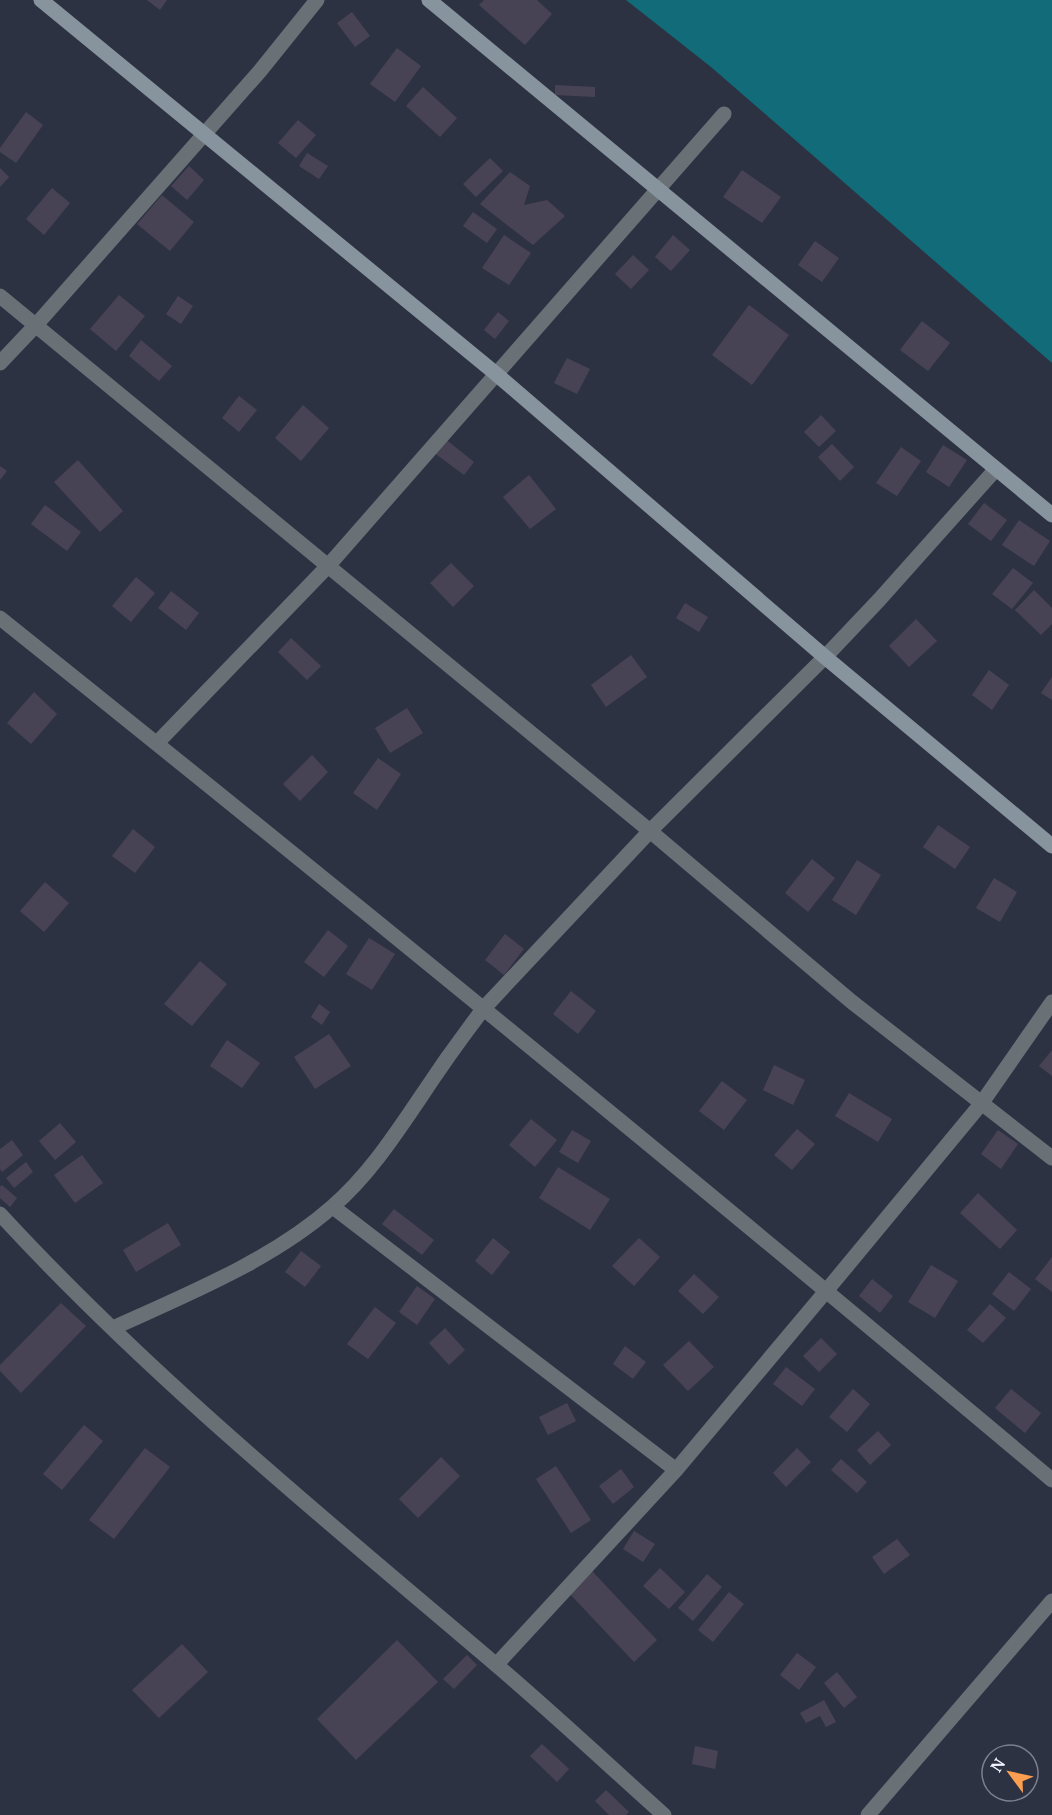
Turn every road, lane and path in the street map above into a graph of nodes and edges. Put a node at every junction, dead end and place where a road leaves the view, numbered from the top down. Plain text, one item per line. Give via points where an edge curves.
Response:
1 (41, 0) edge
2 (317, 0) edge
3 (429, 0) edge
4 (724, 114) dead end
5 (204, 134) junction
6 (658, 190) junction
7 (0, 296) edge
8 (36, 326) junction
9 (0, 363) edge
10 (495, 374) junction
11 (996, 469) junction
12 (1052, 515) edge
13 (327, 566) junction
14 (0, 618) edge
15 (825, 657) junction
16 (157, 743) junction
17 (650, 831) junction
18 (1052, 846) edge
19 (1052, 1002) edge
20 (484, 1008) junction
21 (981, 1104) junction
22 (1052, 1158) edge
23 (333, 1207) junction
24 (0, 1215) edge
25 (827, 1290) junction
26 (113, 1328) junction
27 (676, 1470) junction
28 (1052, 1480) edge
29 (1052, 1601) edge
30 (496, 1665) junction
31 (664, 1815) edge
32 (868, 1815) edge

1 - 5 street
2 - 5 street
3 - 6 street
4 - 6 street
5 - 8 street
5 - 10 street
6 - 10 street
6 - 11 street
7 - 8 street
8 - 9 street
8 - 13 street
10 - 13 street
10 - 15 street
11 - 12 street
11 - 15 street
13 - 16 street
13 - 17 street
14 - 16 street
15 - 17 street
15 - 18 street
16 - 20 street
17 - 20 street
17 - 21 street via 852,1002
19 - 21 street
20 - 23 street via 390,1143
20 - 25 street
21 - 22 street
21 - 25 street
23 - 26 street via 261,1255 195,1291
23 - 27 street
24 - 26 street
25 - 27 street
25 - 28 street
26 - 30 street via 289,1490
27 - 30 street
29 - 32 street
30 - 31 street

